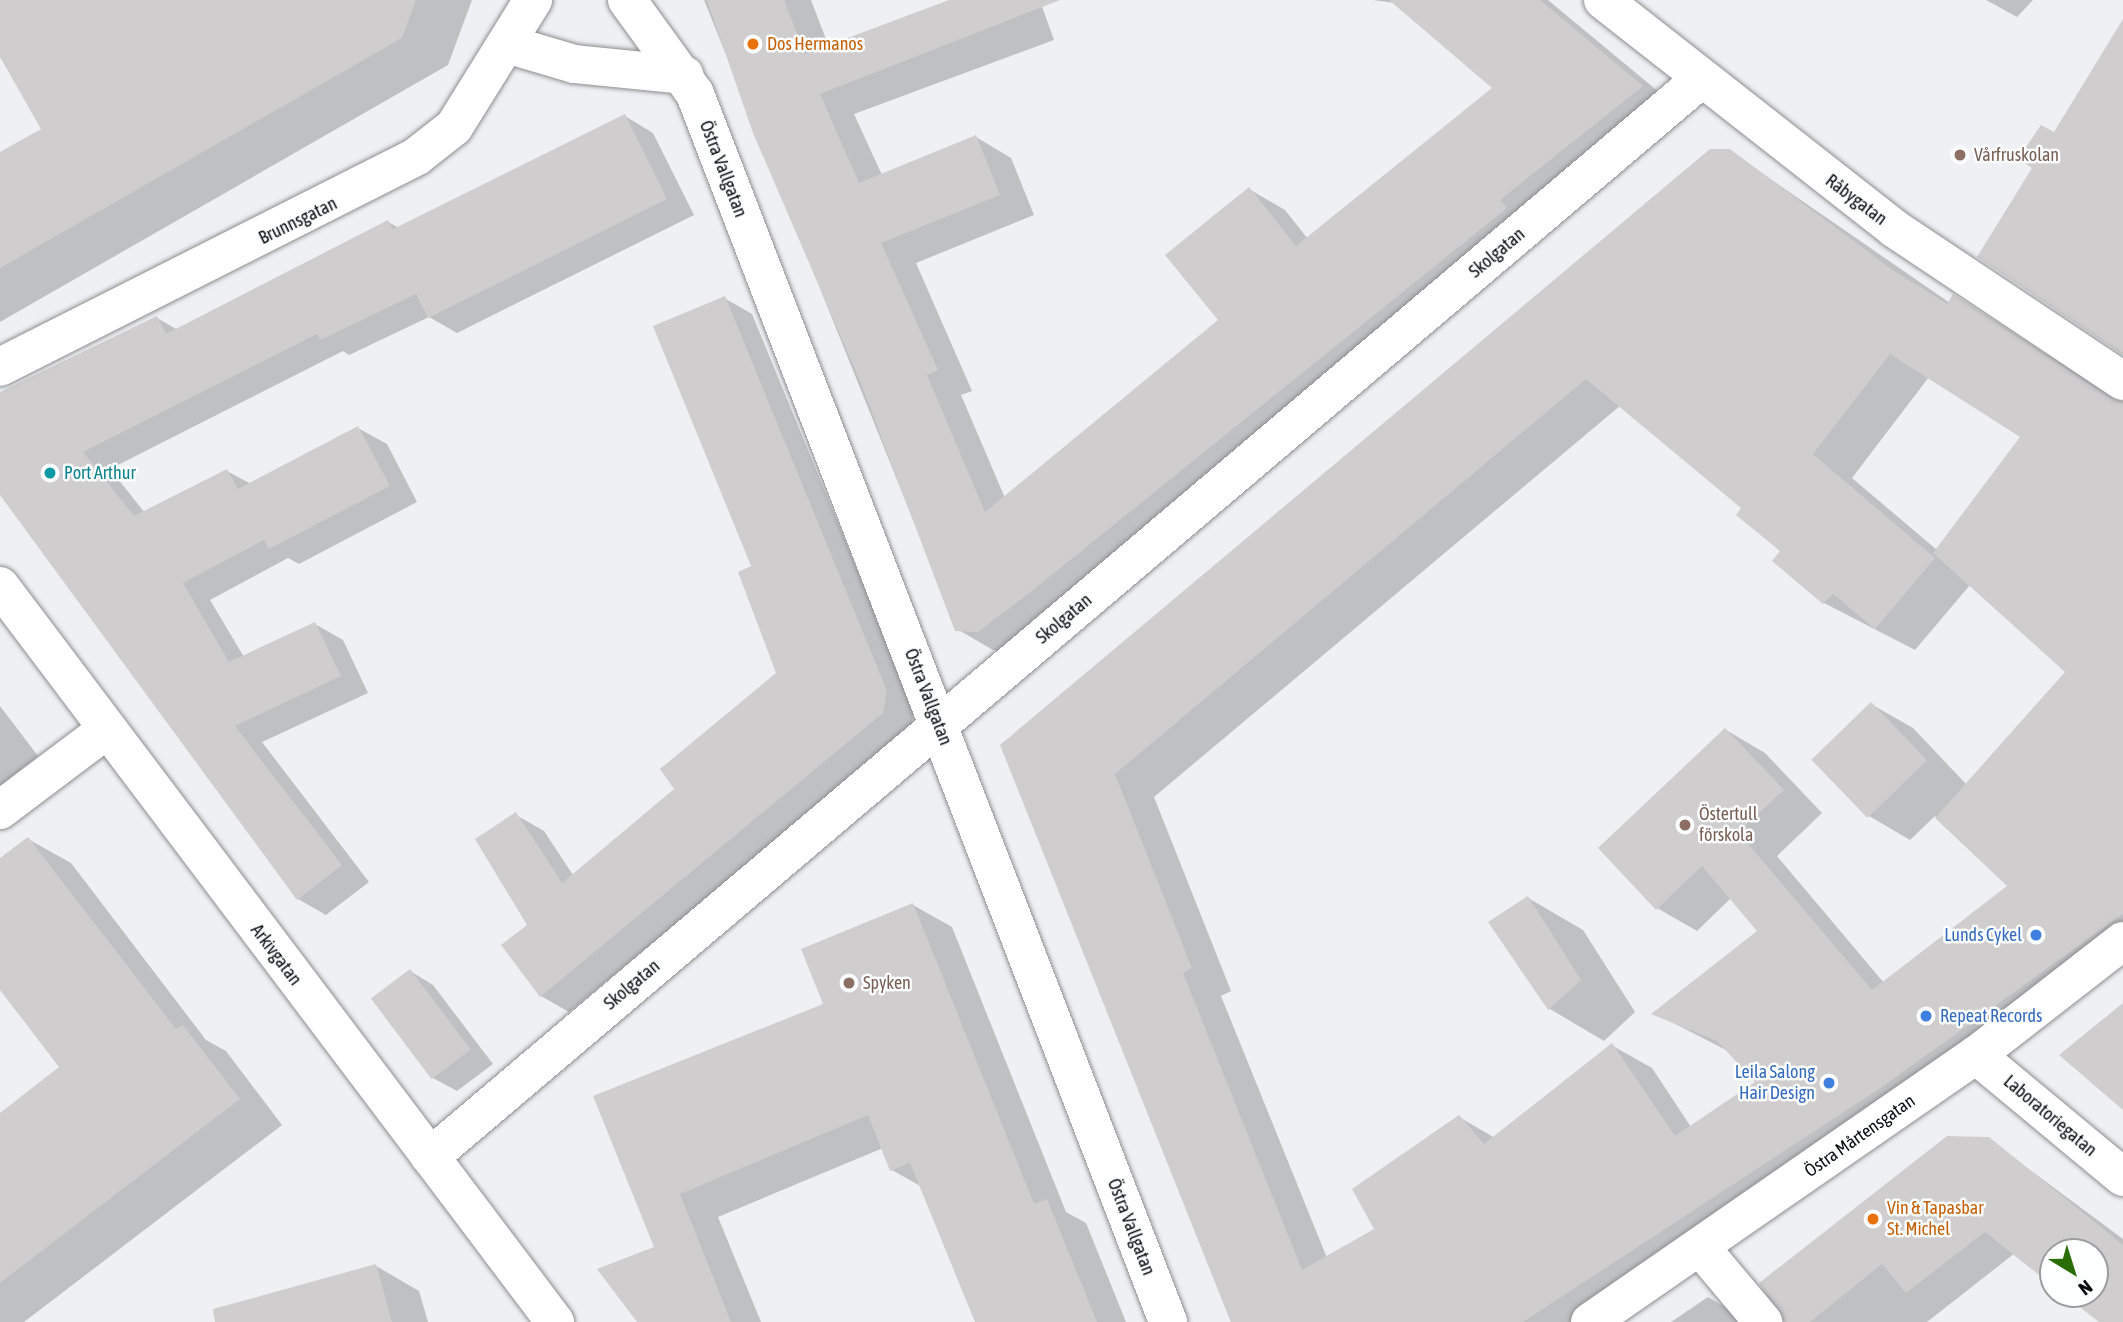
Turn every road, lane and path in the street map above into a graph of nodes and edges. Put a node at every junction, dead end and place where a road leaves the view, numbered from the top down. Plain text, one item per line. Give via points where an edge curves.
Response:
1 (533, 0) edge
2 (627, 0) edge
3 (1603, 0) edge
4 (510, 45) junction
5 (684, 75) junction
6 (1699, 81) junction
7 (0, 367) edge
8 (2123, 381) edge
9 (0, 586) edge
10 (939, 725) junction
11 (106, 730) junction
12 (0, 810) edge
13 (2123, 941) edge
14 (1976, 1055) junction
15 (429, 1157) junction
16 (2123, 1177) edge
17 (1701, 1248) junction
18 (555, 1322) edge
19 (1168, 1322) edge
20 (1590, 1322) edge
21 (1763, 1322) edge

1 - 4 street, Brunnsgatan
2 - 5 street, Östra Vallgatan
3 - 6 street, Råbygatan
4 - 5 street via 574,64
4 - 7 street, Brunnsgatan via 454,127 417,156
5 - 10 street, Östra Vallgatan
6 - 8 street, Råbygatan via 1895,229
6 - 10 street, Skolgatan
9 - 11 street, Arkivgatan
10 - 15 street, Skolgatan
10 - 19 street, Östra Vallgatan
11 - 12 street
11 - 15 street, Arkivgatan
13 - 14 street, Östra Mårtensgatan
14 - 16 street, Laboratoriegatan
14 - 17 street, Östra Mårtensgatan
15 - 18 street, Arkivgatan
17 - 20 street, Östra Mårtensgatan
17 - 21 street

